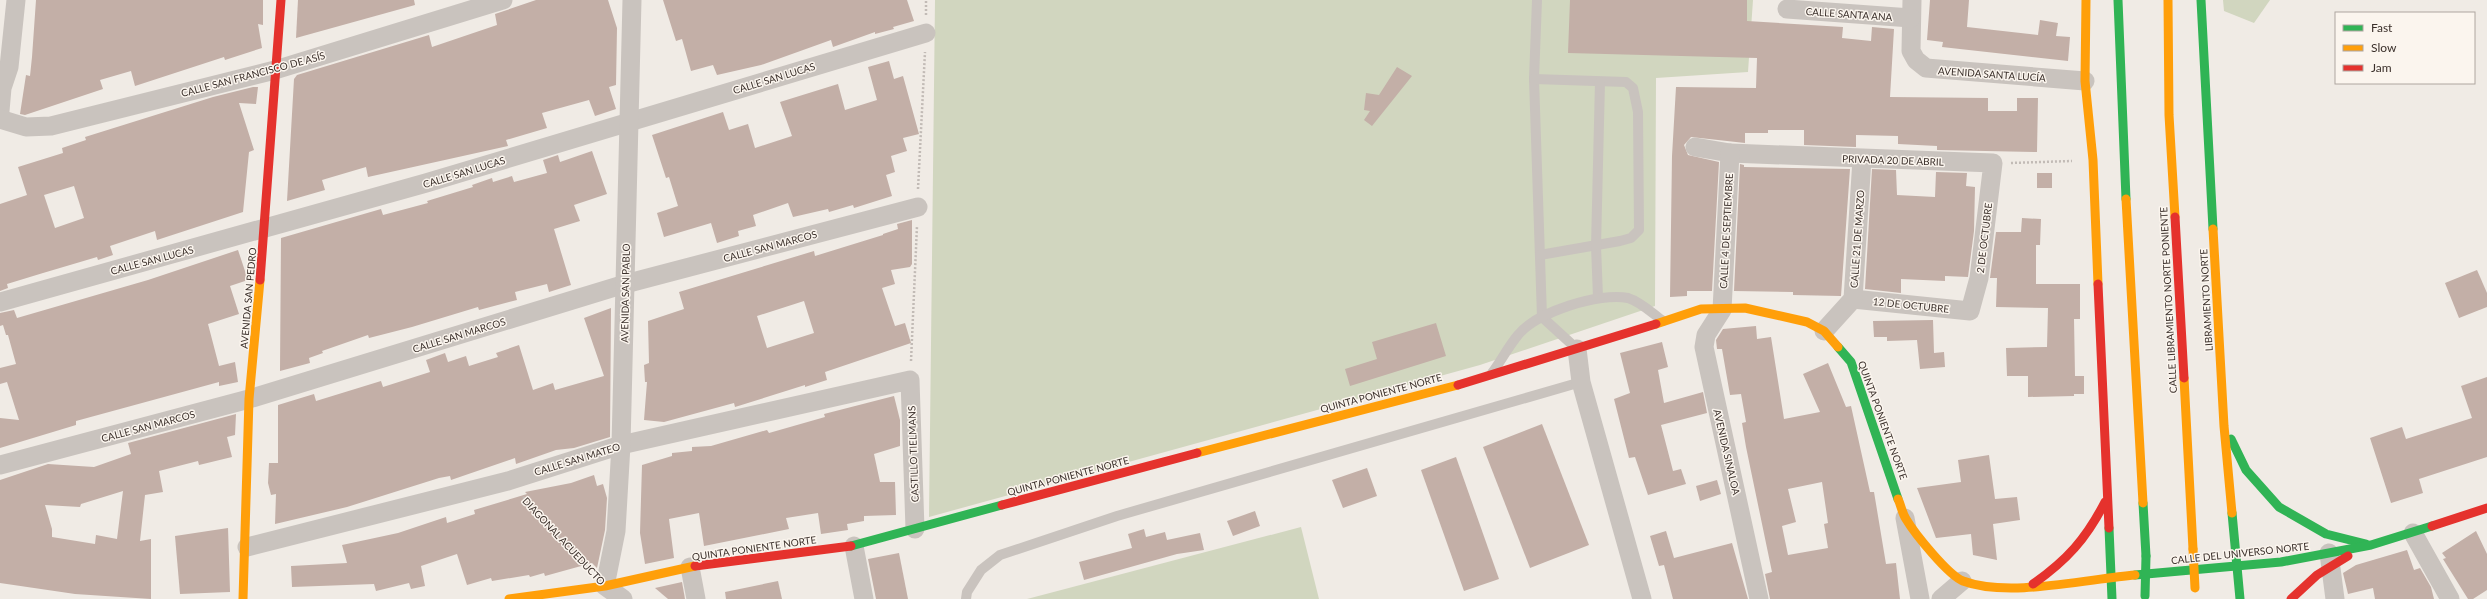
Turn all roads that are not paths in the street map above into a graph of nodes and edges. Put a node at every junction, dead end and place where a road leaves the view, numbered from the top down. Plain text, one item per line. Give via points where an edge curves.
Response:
1 (16, 0) edge
2 (282, 0) edge
3 (503, 0) edge
4 (632, 0) edge
5 (1537, 0) edge
6 (2086, 0) edge
7 (2118, 0) edge
8 (2168, 0) edge
9 (2201, 0) edge
10 (1787, 9) dead end
11 (1912, 9) edge
12 (926, 32) dead end
13 (275, 70) junction
14 (1534, 79) junction
15 (2085, 81) junction
16 (1600, 82) junction
17 (1, 87) edge
18 (0, 111) edge
19 (0, 119) edge
20 (628, 123) junction
21 (1695, 147) dead end
22 (1730, 153) junction
23 (1862, 159) junction
24 (1993, 163) joint
25 (918, 207) dead end
26 (265, 229) junction
27 (1596, 246) junction
28 (1540, 255) junction
29 (625, 284) junction
30 (1598, 297) junction
31 (1853, 299) junction
32 (0, 302) edge
33 (1722, 310) junction
34 (1970, 311) joint
35 (1542, 317) junction
36 (1663, 322) junction
37 (1824, 331) junction
38 (1577, 349) junction
39 (1491, 376) junction
40 (910, 380) joint
41 (1581, 382) junction
42 (249, 399) junction
43 (2224, 426) junction
44 (621, 445) junction
45 (0, 465) edge
46 (2106, 499) junction
47 (2487, 508) edge
48 (1905, 518) junction
49 (916, 529) junction
50 (2413, 533) junction
51 (2326, 534) junction
52 (2371, 545) junction
53 (854, 546) junction
54 (246, 547) junction
55 (2330, 560) junction
56 (2238, 566) junction
57 (690, 567) junction
58 (2109, 577) junction
59 (1962, 580) junction
60 (2048, 584) junction
61 (605, 586) junction
62 (2029, 587) junction
63 (2059, 594) dead end
64 (550, 596) edge
65 (2146, 597) edge
66 (243, 599) edge
67 (509, 599) edge
68 (622, 599) edge
69 (696, 599) edge
70 (864, 599) edge
71 (966, 599) edge
72 (1642, 599) edge
73 (1760, 599) edge
74 (1920, 599) edge
75 (1940, 599) edge
76 (2112, 599) edge
77 (2196, 599) edge
78 (2240, 599) edge
79 (2291, 599) edge
80 (2336, 599) edge
81 (2450, 599) edge

1 - 17 street via 9,67
2 - 13 main road, AVENIDA SAN PEDRO
3 - 13 street, CALLE SAN FRANCISCO DE ASÍS
4 - 20 street, AVENIDA SAN PABLO
5 - 14 lane
6 - 15 main road
7 - 65 main road, bridge
8 - 77 main road, CALLE LIBRAMIENTO NORTE PONIENTE, bridge via 2168,115
9 - 43 main road, LIBRAMIENTO NORTE
10 - 11 street, CALLE SANTA ANA
11 - 15 street, AVENIDA SANTA LUCÍA via 1911,51 1916,60 1926,68
12 - 20 street, CALLE SAN LUCAS
13 - 19 street, CALLE SAN FRANCISCO DE ASÍS via 52,126 26,127
13 - 26 main road, AVENIDA SAN PEDRO
14 - 16 lane
14 - 28 lane
15 - 46 main road via 2092,160
16 - 27 lane
16 - 27 lane via 1626,82 1633,88 1638,112 1639,230 1631,238
17 - 18 street
20 - 26 street, CALLE SAN LUCAS
20 - 29 street, AVENIDA SAN PABLO
21 - 22 street, PRIVADA 20 DE ABRIL
22 - 23 street, PRIVADA 20 DE ABRIL
22 - 33 street, CALLE 4 DE SEPTIEMBRE
23 - 24 street, PRIVADA 20 DE ABRIL
23 - 31 street, CALLE 21 DE MARZO
24 - 34 street, 2 DE OCTUBRE via 1979,278
25 - 29 street, CALLE SAN MARCOS
26 - 32 street, CALLE SAN LUCAS
26 - 42 main road, AVENIDA SAN PEDRO
27 - 28 lane
27 - 30 lane
28 - 35 lane
29 - 42 street, CALLE SAN MARCOS
29 - 44 street, AVENIDA SAN PABLO
30 - 35 lane
30 - 36 lane via 1629,299 1640,304
31 - 34 street, 12 DE OCTUBRE
31 - 37 street, CALLE 21 DE MARZO
33 - 36 main road, QUINTA PONIENTE NORTE via 1701,309
33 - 37 main road, QUINTA PONIENTE NORTE via 1745,308 1807,322
33 - 73 street, AVENIDA SINALOA via 1706,335 1705,356
35 - 38 lane
35 - 39 lane via 1519,334
36 - 38 main road, QUINTA PONIENTE NORTE
37 - 48 main road, QUINTA PONIENTE NORTE via 1851,362
38 - 39 main road, QUINTA PONIENTE NORTE
38 - 41 street
39 - 49 main road, QUINTA PONIENTE NORTE
40 - 44 street, CALLE SAN MATEO
40 - 49 street, CASTILLO TIELMANS
41 - 71 lane via 1117,516 1000,555 981,570 967,592
41 - 72 street
42 - 45 street, CALLE SAN MARCOS
42 - 54 main road, AVENIDA SAN PEDRO
43 - 51 main road via 2246,470 2279,507
43 - 56 main road, LIBRAMIENTO NORTE
44 - 54 street, CALLE SAN MATEO via 508,481
44 - 61 street, AVENIDA SAN PABLO via 616,531
46 - 58 main road
46 - 62 main road via 2088,535 2062,565
47 - 50 main road, CALLE DEL UNIVERSO NORTE
48 - 59 main road, QUINTA PONIENTE NORTE via 1935,557
48 - 74 street
49 - 53 main road, QUINTA PONIENTE NORTE
50 - 52 main road, CALLE DEL UNIVERSO NORTE
50 - 81 street
51 - 52 main road
51 - 55 street
52 - 55 main road, CALLE DEL UNIVERSO NORTE
53 - 57 main road, QUINTA PONIENTE NORTE
53 - 70 street
54 - 66 main road, AVENIDA SAN PEDRO
55 - 56 main road, CALLE DEL UNIVERSO NORTE
55 - 79 main road
55 - 80 street
56 - 58 main road, CALLE DEL UNIVERSO NORTE
56 - 78 main road, LIBRAMIENTO NORTE
57 - 61 main road, QUINTA PONIENTE NORTE
57 - 69 street
58 - 60 main road, QUINTA PONIENTE NORTE
58 - 76 main road
59 - 62 main road, QUINTA PONIENTE NORTE via 1994,587
59 - 75 street
60 - 62 main road, QUINTA PONIENTE NORTE
60 - 63 main road
61 - 64 main road, QUINTA PONIENTE NORTE
61 - 68 street, DIAGONAL ACUEDUCTO
64 - 67 main road, QUINTA PONIENTE NORTE

